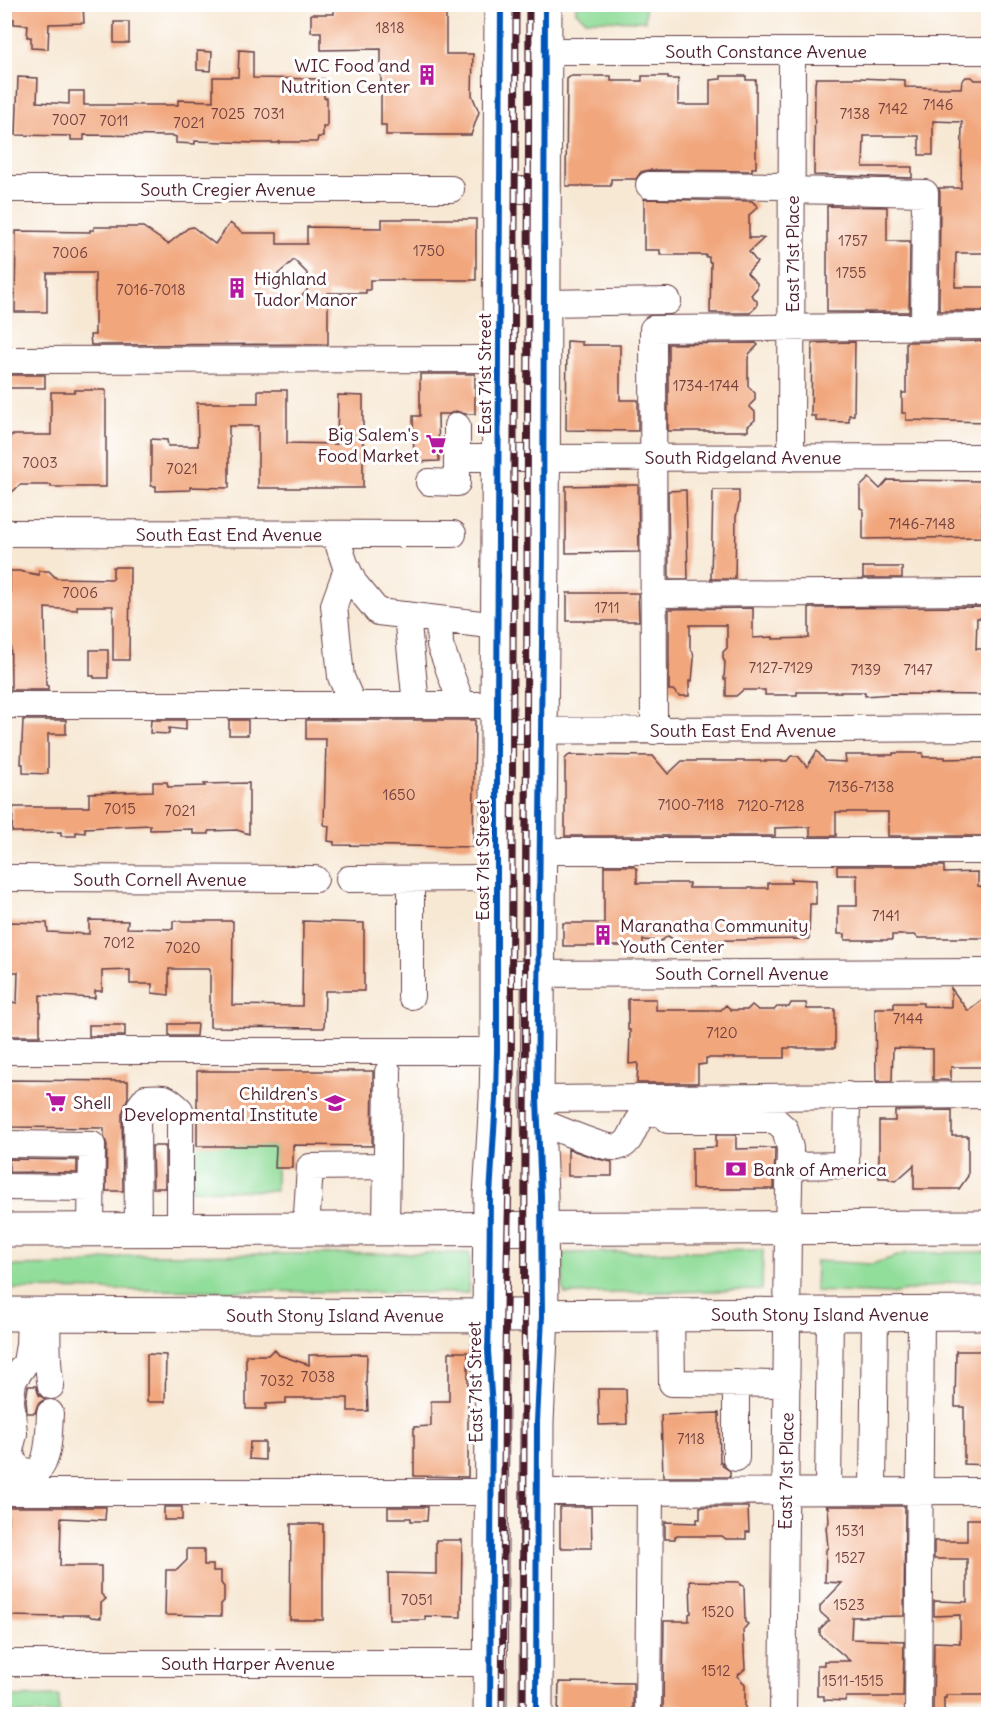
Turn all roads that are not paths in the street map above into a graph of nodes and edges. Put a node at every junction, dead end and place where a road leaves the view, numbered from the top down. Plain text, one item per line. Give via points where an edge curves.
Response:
1 (501, 4) edge
2 (544, 4) edge
3 (544, 51) junction
4 (792, 51) junction
5 (988, 51) edge
6 (649, 186) dead end
7 (792, 188) junction
8 (4, 189) edge
9 (451, 189) dead end
10 (500, 190) junction
11 (543, 190) junction
12 (668, 302) dead end
13 (543, 303) junction
14 (924, 326) junction
15 (988, 326) edge
16 (792, 327) junction
17 (499, 359) junction
18 (4, 360) edge
19 (457, 426) dead end
20 (653, 457) junction
21 (988, 457) edge
22 (457, 458) junction
23 (498, 458) junction
24 (543, 458) junction
25 (791, 458) junction
26 (429, 482) dead end
27 (4, 533) edge
28 (334, 534) junction
29 (453, 534) dead end
30 (347, 569) junction
31 (988, 592) edge
32 (653, 594) junction
33 (407, 615) junction
34 (439, 619) junction
35 (498, 626) junction
36 (415, 697) junction
37 (350, 698) junction
38 (4, 705) edge
39 (462, 705) junction
40 (497, 718) junction
41 (988, 728) edge
42 (540, 731) junction
43 (654, 731) junction
44 (539, 851) junction
45 (988, 851) edge
46 (4, 878) edge
47 (497, 878) junction
48 (315, 879) dead end
49 (349, 879) dead end
50 (411, 879) junction
51 (988, 972) edge
52 (496, 974) junction
53 (538, 974) junction
54 (411, 996) dead end
55 (4, 1051) edge
56 (497, 1051) junction
57 (388, 1072) dead end
58 (847, 1095) junction
59 (988, 1095) edge
60 (538, 1110) junction
61 (4, 1144) edge
62 (387, 1166) junction
63 (789, 1166) junction
64 (4, 1187) edge
65 (92, 1188) junction
66 (988, 1227) edge
67 (788, 1228) junction
68 (306, 1229) junction
69 (386, 1229) junction
70 (490, 1229) junction
71 (541, 1229) junction
72 (4, 1230) edge
73 (91, 1230) junction
74 (138, 1230) junction
75 (180, 1230) junction
76 (875, 1313) junction
77 (921, 1313) junction
78 (988, 1313) edge
79 (27, 1314) edge
80 (788, 1314) junction
81 (830, 1314) junction
82 (671, 1315) junction
83 (489, 1316) junction
84 (542, 1316) junction
85 (736, 1383) junction
86 (787, 1384) junction
87 (51, 1386) dead end
88 (50, 1413) dead end
89 (736, 1458) dead end
90 (828, 1491) junction
91 (873, 1491) junction
92 (919, 1491) junction
93 (988, 1491) edge
94 (4, 1492) edge
95 (492, 1492) junction
96 (538, 1492) junction
97 (650, 1492) junction
98 (786, 1492) junction
99 (4, 1663) edge
100 (491, 1663) junction
101 (490, 1714) edge
102 (536, 1714) edge
103 (648, 1714) edge
104 (783, 1714) edge
105 (918, 1714) edge

1 - 10 main road, East 71st Street
2 - 3 main road
3 - 4 street, South Constance Avenue
3 - 11 main road
4 - 5 street, South Constance Avenue
4 - 7 street, East 71st Place
6 - 7 street
7 - 14 street via 925,193
7 - 16 street, East 71st Place
8 - 9 street, South Cregier Avenue
10 - 11 street
10 - 17 main road, East 71st Street
11 - 13 main road
12 - 13 street
13 - 24 main road
14 - 15 street
14 - 16 street
16 - 20 street via 653,329
16 - 25 street, East 71st Place
17 - 18 street
17 - 23 main road, East 71st Street
19 - 22 street
20 - 24 street, South Ridgeland Avenue
20 - 25 street, South Ridgeland Avenue
20 - 32 street
21 - 25 street, South Ridgeland Avenue
22 - 23 street, South Ridgeland Avenue
22 - 26 street via 457,483
23 - 24 street, South Ridgeland Avenue
23 - 35 main road, East 71st Street
24 - 42 main road
27 - 28 street, South East End Avenue
28 - 29 street, South East End Avenue
28 - 30 street
30 - 33 street via 354,584 378,612
30 - 37 street via 334,604 341,677
31 - 32 street
32 - 43 street
33 - 34 street
33 - 36 street
34 - 35 street
34 - 39 street via 440,645
35 - 40 main road, East 71st Street
36 - 37 street, South East End Avenue
36 - 39 street, South East End Avenue
37 - 38 street, South East End Avenue
39 - 40 street, South East End Avenue
40 - 42 street, South East End Avenue
40 - 47 main road, East 71st Street
41 - 43 street, South East End Avenue
42 - 43 street, South East End Avenue
42 - 44 main road
44 - 45 street
44 - 53 main road
46 - 48 street, South Cornell Avenue
47 - 50 street
47 - 52 main road, East 71st Street
49 - 50 street
50 - 54 street
51 - 53 street, South Cornell Avenue
52 - 53 street, South Cornell Avenue
52 - 56 main road, East 71st Street
53 - 60 main road
55 - 56 street
56 - 70 main road, East 71st Street
57 - 62 street
58 - 59 street
58 - 60 street
58 - 63 street via 846,1165
60 - 63 street, East 71st Place via 599,1145 618,1148 626,1144 639,1120 648,1114 775,1120 786,1129
60 - 71 main road
61 - 65 street via 92,1145
62 - 68 street via 310,1167
62 - 69 street
63 - 67 street, East 71st Place
64 - 65 street
65 - 73 street
66 - 67 main road
67 - 71 main road
67 - 80 street, East 71st Place
68 - 69 main road
68 - 75 main road
69 - 70 main road
70 - 71 main road
70 - 83 main road, East 71st Street
71 - 84 main road
72 - 73 main road
73 - 74 main road
74 - 75 main road
74 - 75 street via 136,1114 146,1098 158,1096 169,1098 180,1110
76 - 77 main road, South Stony Island Avenue
76 - 81 main road, South Stony Island Avenue
76 - 91 street
77 - 78 main road, South Stony Island Avenue
77 - 92 street
79 - 83 main road, South Stony Island Avenue
79 - 87 street via 48,1351
79 - 88 street via 29,1345 26,1362 14,1381 14,1434 10,1450 15,1466 29,1473 38,1470 45,1460
80 - 81 main road, South Stony Island Avenue
80 - 82 main road, South Stony Island Avenue
80 - 86 street, East 71st Place
81 - 90 street
82 - 84 main road, South Stony Island Avenue
82 - 85 street via 672,1383
83 - 84 main road, South Stony Island Avenue
83 - 95 main road, East 71st Street
84 - 96 main road
85 - 86 street
85 - 89 street
86 - 98 street, East 71st Place
90 - 91 street
90 - 98 street
91 - 92 street
92 - 93 street
92 - 105 street
94 - 95 street
95 - 100 main road, East 71st Street
96 - 97 street
96 - 102 main road
97 - 98 street
97 - 103 street
98 - 104 street, East 71st Place
99 - 100 street, South Harper Avenue
100 - 101 main road, East 71st Street

